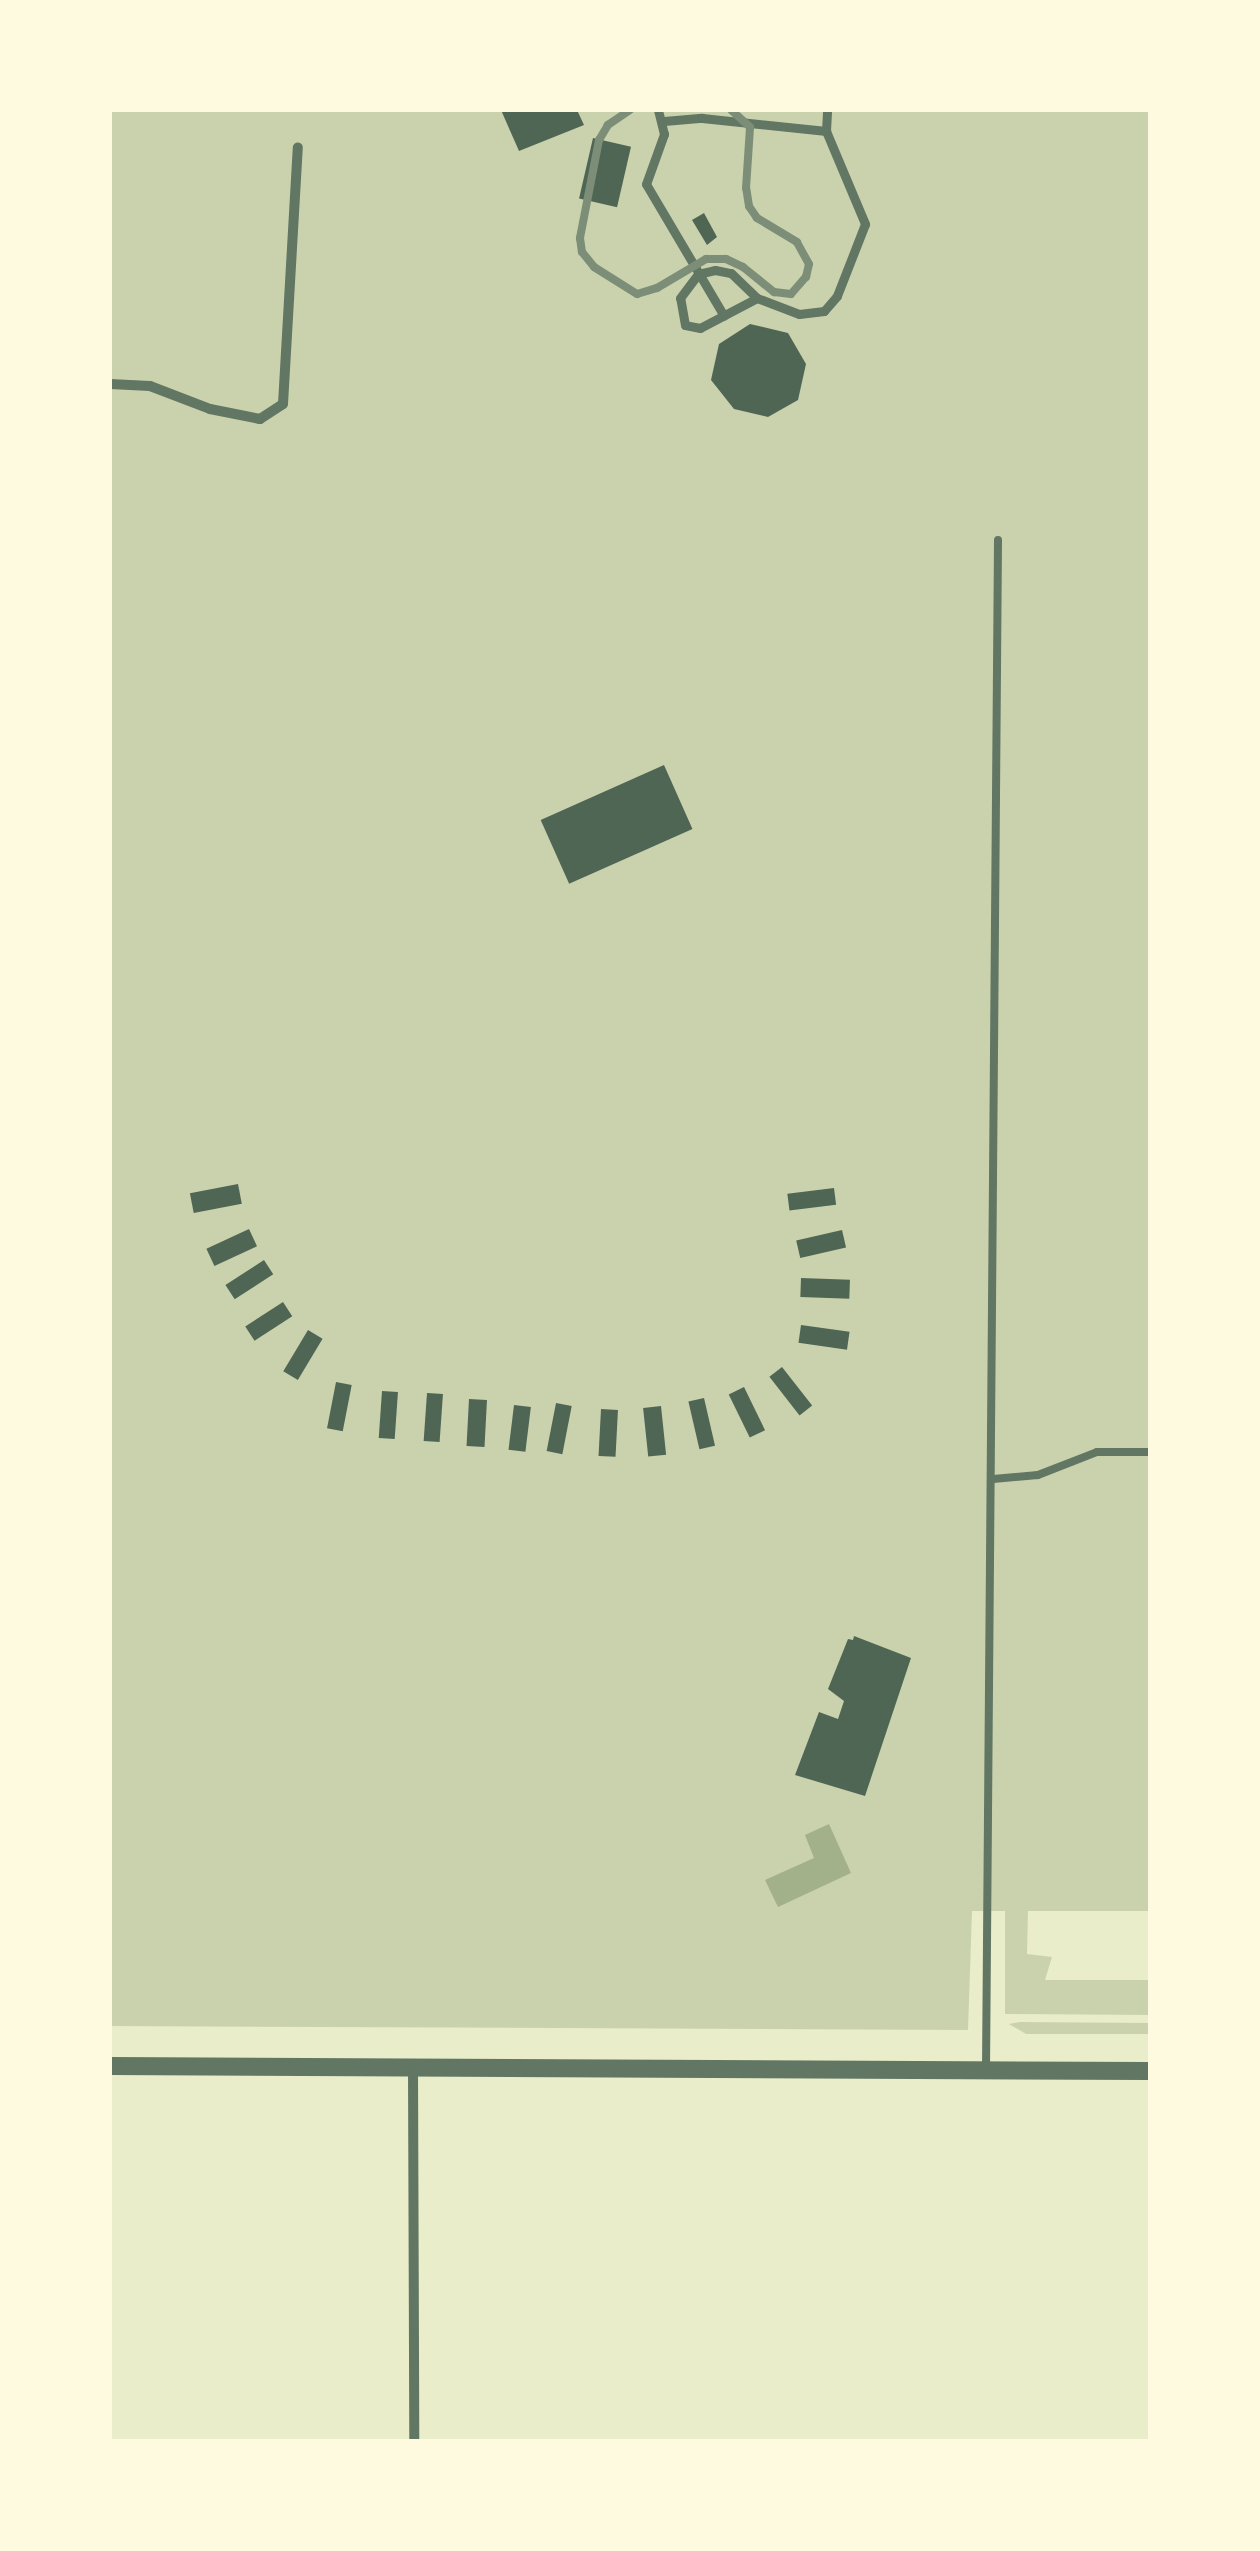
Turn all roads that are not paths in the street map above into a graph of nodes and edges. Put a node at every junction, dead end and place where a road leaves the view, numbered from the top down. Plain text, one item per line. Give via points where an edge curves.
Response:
1 (658, 110) edge
2 (827, 110) edge
3 (664, 121) junction
4 (826, 131) junction
5 (298, 147) dead end
6 (698, 274) junction
7 (757, 298) junction
8 (724, 316) junction
9 (110, 384) edge
10 (998, 540) dead end
11 (1150, 1452) edge
12 (993, 1479) junction
13 (110, 2066) edge
14 (413, 2067) junction
15 (986, 2069) junction
16 (1150, 2071) edge
17 (414, 2441) edge

1 - 3 street
2 - 4 street
3 - 4 street via 702,118
3 - 6 street via 646,184
4 - 7 street via 865,224 838,296 824,311 799,314
5 - 9 street via 283,404 260,419 150,386
6 - 7 street via 731,273
6 - 8 street
6 - 8 street via 680,298 686,324 700,328
7 - 8 street
10 - 12 lane
11 - 12 lane via 1097,1452 1038,1475
12 - 15 lane
13 - 14 street
14 - 15 street
14 - 17 street
15 - 16 street

